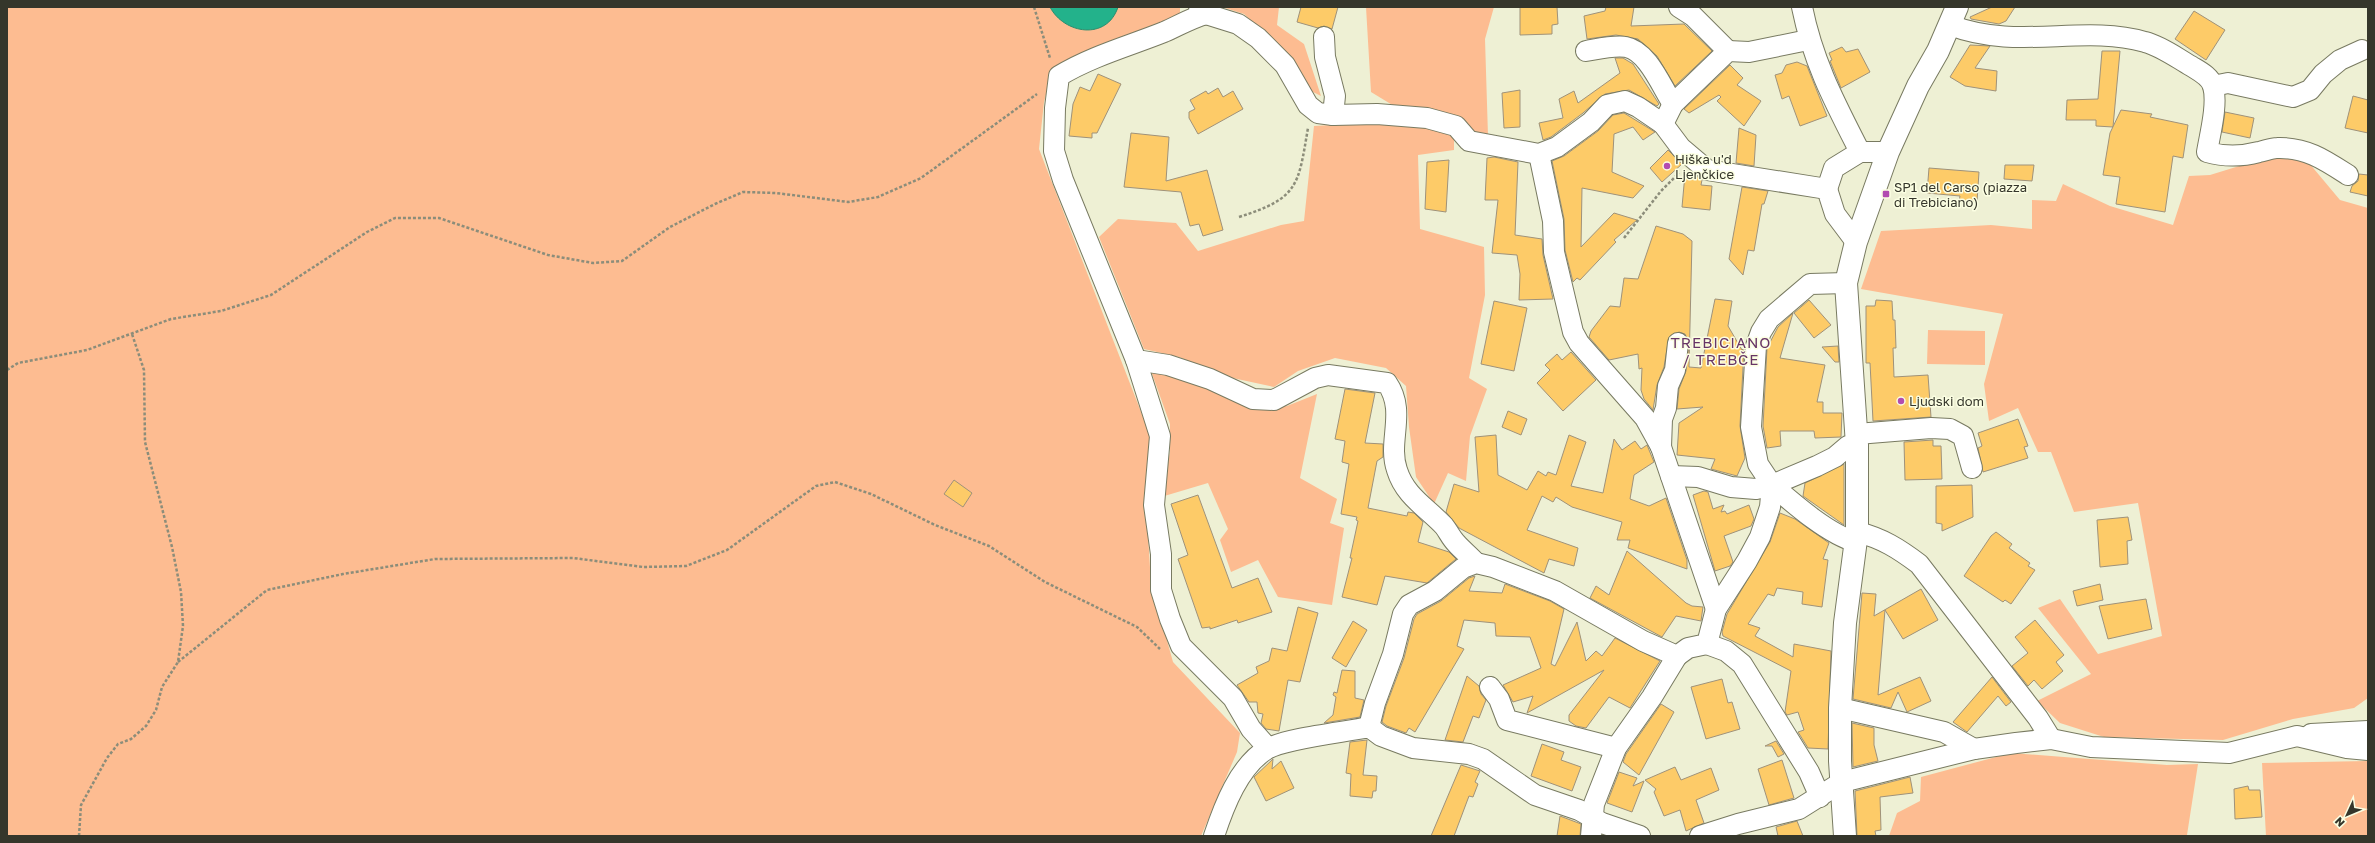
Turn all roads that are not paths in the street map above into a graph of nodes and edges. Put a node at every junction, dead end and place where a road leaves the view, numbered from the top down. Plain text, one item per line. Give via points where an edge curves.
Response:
1 (1679, 7) edge
2 (1802, 7) edge
3 (1202, 10) edge
4 (1954, 16) edge
5 (1324, 37) dead end
6 (1808, 40) junction
7 (2362, 50) dead end
8 (1586, 51) dead end
9 (1728, 51) junction
10 (2213, 86) junction
11 (1673, 104) junction
12 (1325, 114) junction
13 (1663, 124) junction
14 (1860, 152) junction
15 (1888, 152) junction
16 (1539, 154) junction
17 (2348, 175) dead end
18 (1827, 190) junction
19 (1856, 242) junction
20 (1846, 283) junction
21 (1678, 343) dead end
22 (1136, 360) junction
23 (1857, 439) junction
24 (1661, 447) junction
25 (1972, 468) dead end
26 (1671, 476) junction
27 (1772, 485) junction
28 (1857, 537) junction
29 (1476, 563) junction
30 (1716, 609) junction
31 (1707, 644) junction
32 (1677, 656) junction
33 (1490, 687) dead end
34 (1840, 708) junction
35 (1369, 728) junction
36 (2368, 730) edge
37 (2297, 736) junction
38 (2051, 739) junction
39 (1268, 748) junction
40 (1616, 748) junction
41 (1974, 749) junction
42 (2368, 750) edge
43 (1842, 782) junction
44 (1820, 797) junction
45 (1592, 828) edge
46 (1214, 836) edge
47 (1640, 836) edge
48 (1700, 836) edge
49 (1845, 836) edge

1 - 9 street via 1693,16
2 - 6 street
3 - 12 street via 1238,24 1258,38 1286,65 1308,105
3 - 22 street via 1166,31 1088,61 1059,76 1054,151 1063,180
4 - 10 street via 1969,32 1995,36 2118,36 2147,42 2207,77
4 - 15 main road
5 - 12 street via 1325,57 1335,96
6 - 9 street via 1749,52
6 - 14 street via 1823,79
7 - 10 street via 2340,60 2323,74 2310,90 2293,97 2228,83
8 - 11 street via 1627,47 1637,53 1649,63
9 - 11 street
10 - 17 street via 2213,112 2207,152 2226,157 2276,147 2316,154
11 - 13 street
12 - 16 street via 1377,114 1427,118 1456,126 1469,141
13 - 16 street via 1625,101 1614,102 1556,147
13 - 18 street via 1694,161 1707,170
14 - 15 street
14 - 18 street via 1834,168
15 - 19 main road
16 - 24 street via 1553,221 1554,252 1573,332 1579,343 1645,418
18 - 19 street via 1835,214
19 - 20 main road
20 - 23 main road
20 - 27 street via 1810,284 1769,319 1761,332 1756,346 1751,427 1758,464
21 - 24 street via 1675,370 1668,386 1662,419
22 - 29 street via 1168,365 1210,378 1253,399 1274,400 1316,378 1328,375 1387,383 1396,403 1394,459 1403,484
22 - 39 street via 1160,436 1154,505 1162,554 1161,590 1170,619 1181,646 1233,698 1251,729
23 - 25 street via 1931,428 1950,429 1963,436
23 - 27 street via 1835,457
23 - 28 main road
24 - 26 street
26 - 27 street via 1698,477 1731,487 1756,489
26 - 30 street
27 - 28 street via 1823,524 1848,539
27 - 30 street via 1770,507 1760,537
28 - 34 main road via 1845,623
28 - 38 street via 1876,536 1897,547 1919,564 2038,718
29 - 32 street via 1494,567 1555,591 1643,641
29 - 35 street via 1463,568 1434,591 1409,605 1403,614
30 - 31 street
31 - 32 street via 1688,648
31 - 44 street via 1726,651 1742,664 1809,772
32 - 40 street
33 - 40 street via 1499,699 1507,720
34 - 41 street via 1944,732
34 - 43 main road
35 - 39 street
35 - 45 street via 1381,736 1413,748 1469,754 1483,759 1535,795 1579,810
36 - 37 street
37 - 38 street via 2229,753 2105,748
37 - 42 street via 2347,748
38 - 41 street
39 - 46 street via 1253,759 1238,780
40 - 45 street via 1596,797
41 - 43 street
43 - 44 street
43 - 49 main road
44 - 48 street via 1799,809
45 - 47 street

